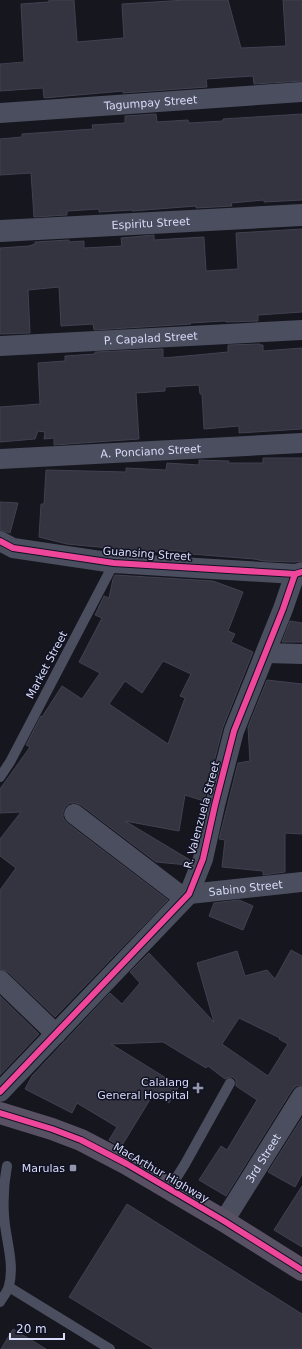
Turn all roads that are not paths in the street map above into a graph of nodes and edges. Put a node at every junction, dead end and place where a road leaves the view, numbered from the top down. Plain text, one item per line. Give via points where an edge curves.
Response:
1 (302, 92) edge
2 (0, 113) edge
3 (302, 215) edge
4 (0, 231) edge
5 (302, 330) edge
6 (0, 346) edge
7 (302, 443) edge
8 (0, 459) edge
9 (0, 541) edge
10 (114, 563) junction
11 (298, 573) edge
12 (266, 653) junction
13 (302, 654) edge
14 (0, 777) edge
15 (74, 814) dead end
16 (302, 882) edge
17 (186, 896) junction
18 (0, 980) edge
19 (56, 1034) junction
20 (230, 1083) dead end
21 (0, 1092) edge
22 (302, 1096) edge
23 (0, 1113) edge
24 (7, 1166) dead end
25 (170, 1188) junction
26 (224, 1221) junction
27 (302, 1270) edge
28 (9, 1287) junction
29 (0, 1302) edge
30 (110, 1349) edge

1 - 2 street, Tagumpay Street
3 - 4 street, Espiritu Street
5 - 6 street, P. Capalad Street
7 - 8 street, A. Ponciano Street
9 - 10 street, Guansing Street via 13,548
10 - 11 street, Guansing Street
10 - 14 lane, Market Street
11 - 12 street, R. Valenzuela Street
12 - 13 street
12 - 17 street, R. Valenzuela Street via 234,731 203,859
15 - 17 street
16 - 17 street, Sabino Street
17 - 19 street, R. Valenzuela Street
18 - 19 street
19 - 21 street, R. Valenzuela Street
20 - 25 lane
22 - 26 street, 3rd Street
23 - 25 highway, MacArthur Highway via 81,1140
24 - 28 lane via 4,1216 9,1244
25 - 26 highway, MacArthur Highway
26 - 27 highway, MacArthur Highway
28 - 29 lane
28 - 30 lane

